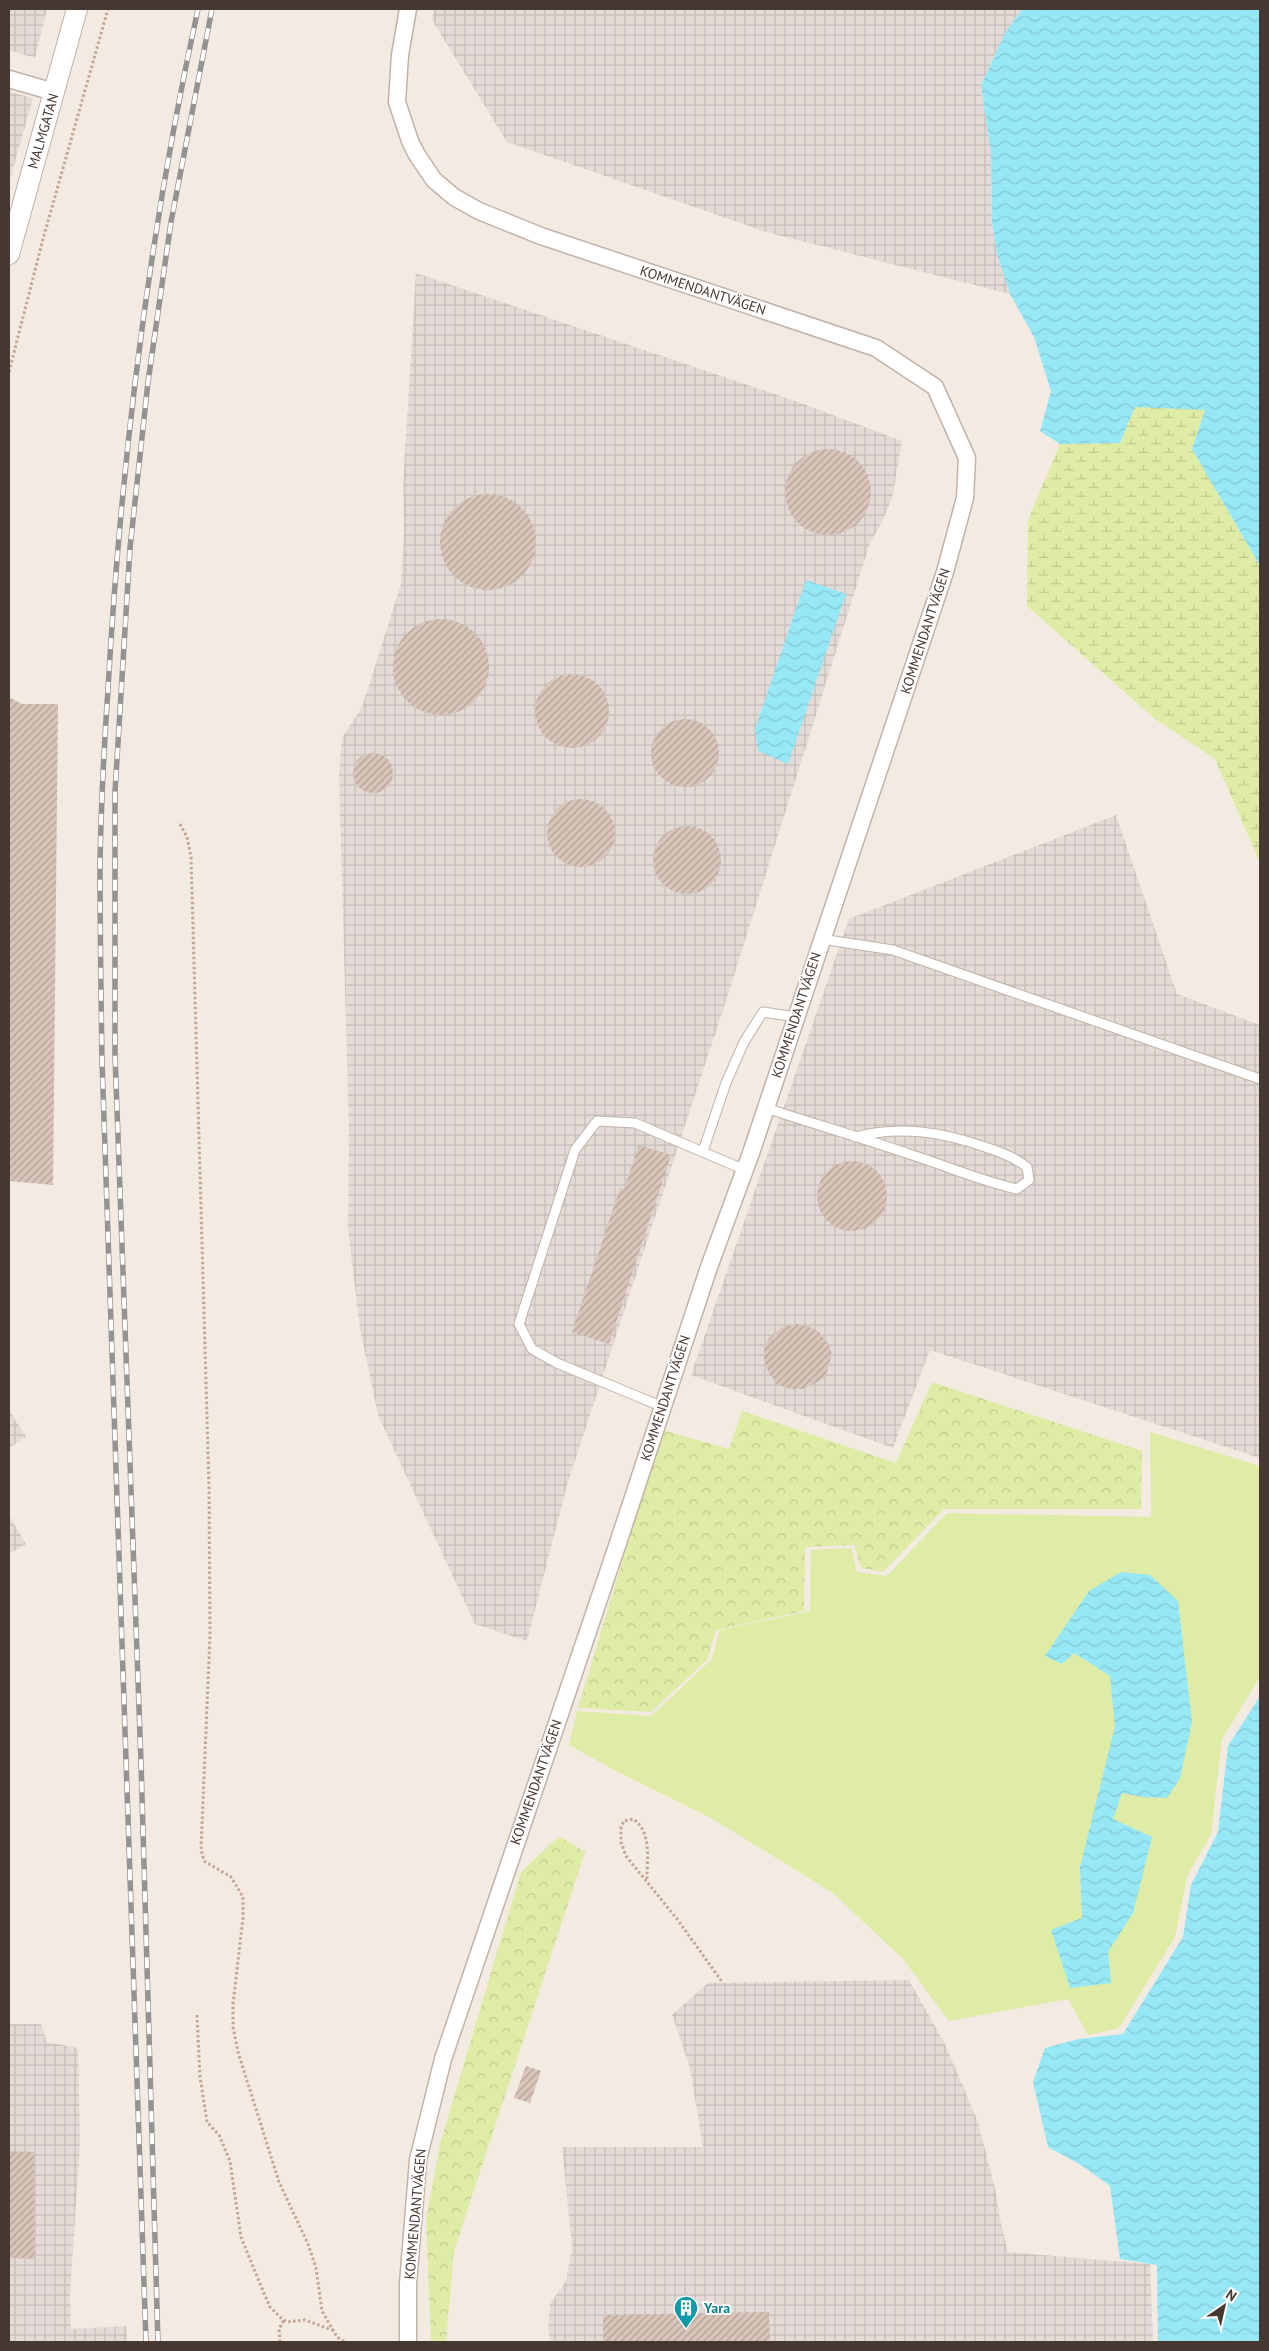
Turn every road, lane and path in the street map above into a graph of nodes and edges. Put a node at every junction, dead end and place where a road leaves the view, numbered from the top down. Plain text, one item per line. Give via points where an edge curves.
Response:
1 (77, 9) edge
2 (108, 9) edge
3 (408, 9) edge
4 (9, 79) edge
5 (54, 92) junction
6 (9, 254) edge
7 (9, 372) edge
8 (180, 824) dead end
9 (822, 939) junction
10 (796, 1017) junction
11 (1260, 1079) edge
12 (766, 1108) junction
13 (855, 1137) junction
14 (702, 1151) junction
15 (745, 1170) junction
16 (662, 1407) junction
17 (647, 1879) junction
18 (723, 1983) dead end
19 (197, 2015) dead end
20 (284, 2320) junction
21 (333, 2330) junction
22 (280, 2342) edge
23 (345, 2342) edge
24 (408, 2342) edge

1 - 5 street, MALMGATAN
2 - 7 path
3 - 9 street, KOMMENDANTVÄGEN via 400,55 397,102 417,155 434,180 454,197 479,211 541,236 876,348 935,387 959,440 966,458 965,498 945,572
4 - 5 street
5 - 6 street, MALMGATAN
8 - 21 path via 187,837 191,857 209,1488 210,1636 201,1849 204,1861 231,1877 242,1897 243,1918 234,2004 235,2035 267,2148 292,2214 308,2244 320,2281 322,2310
9 - 10 street, KOMMENDANTVÄGEN
9 - 11 lane via 894,950
10 - 12 street, KOMMENDANTVÄGEN
10 - 14 lane via 763,1012 744,1042 726,1083
12 - 13 lane
12 - 15 street, KOMMENDANTVÄGEN
13 - 13 lane via 900,1130 927,1131 960,1138 1015,1157 1027,1167 1029,1180 1017,1189 988,1183
14 - 15 lane
14 - 16 lane via 635,1123 597,1121 575,1150 519,1324 532,1349 557,1363
15 - 16 street, KOMMENDANTVÄGEN
16 - 24 street, KOMMENDANTVÄGEN via 440,2068 418,2160 408,2284
17 - 17 path via 626,1856 620,1827 624,1821 633,1819 645,1834
17 - 18 path
19 - 20 path via 200,2077 207,2122 219,2135 230,2161 241,2238 270,2307
20 - 21 path via 305,2320
20 - 22 path via 278,2329
21 - 23 path

